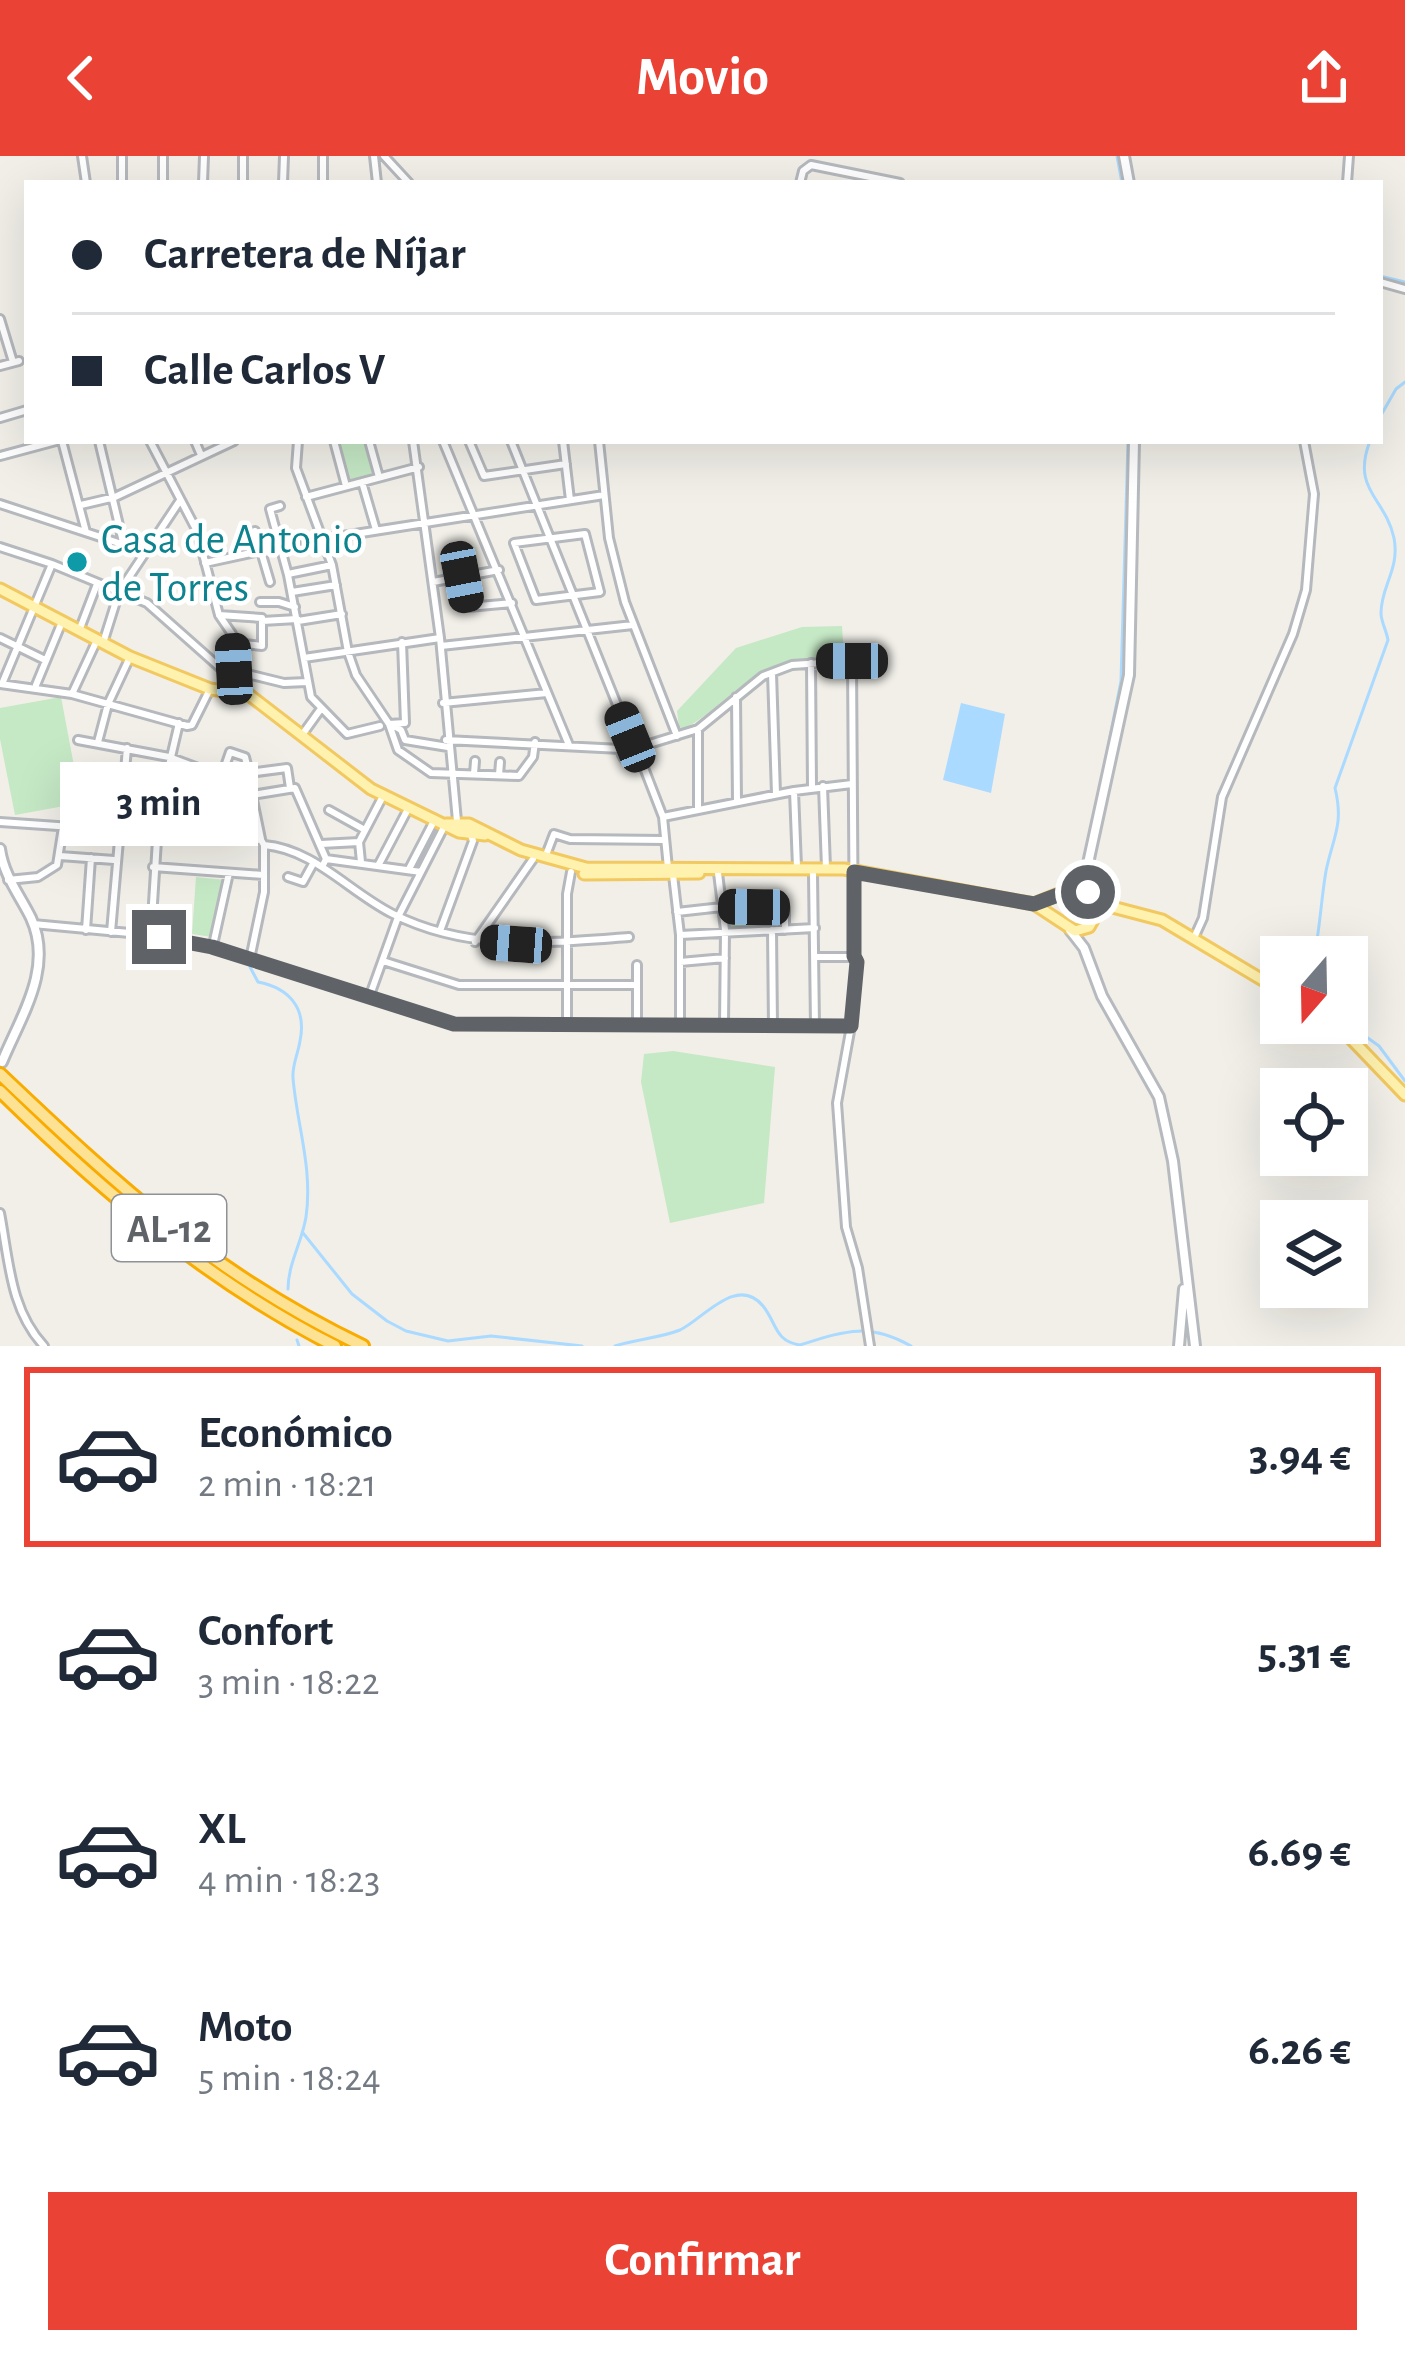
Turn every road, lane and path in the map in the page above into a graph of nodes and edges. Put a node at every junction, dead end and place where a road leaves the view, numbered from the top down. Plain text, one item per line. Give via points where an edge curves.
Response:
1 (384, 156) edge
2 (406, 180) edge
3 (801, 180) edge
4 (885, 180) edge
5 (0, 319) edge
6 (0, 366) edge
7 (47, 444) edge
8 (60, 444) edge
9 (100, 444) edge
10 (151, 444) edge
11 (196, 444) edge
12 (227, 444) edge
13 (298, 444) edge
14 (335, 444) edge
15 (370, 444) edge
16 (414, 444) edge
17 (444, 444) edge
18 (470, 444) edge
19 (512, 444) edge
20 (563, 444) edge
21 (599, 444) edge
22 (1134, 444) edge
23 (1305, 444) edge
24 (201, 455) junction
25 (0, 456) edge
26 (566, 464) junction
27 (418, 467) junction
28 (523, 470) junction
29 (165, 473) junction
30 (379, 477) junction
31 (362, 482) junction
32 (346, 486) junction
33 (604, 495) junction
34 (115, 497) junction
35 (305, 497) junction
36 (570, 500) junction
37 (179, 502) junction
38 (0, 504) edge
39 (538, 504) junction
40 (81, 505) junction
41 (280, 506) dead end
42 (474, 513) junction
43 (426, 522) junction
44 (376, 530) junction
45 (255, 531) dead end
46 (86, 532) junction
47 (551, 538) junction
48 (323, 539) junction
49 (124, 543) junction
50 (297, 543) dead end
51 (280, 546) junction
52 (0, 548) edge
53 (146, 552) junction
54 (261, 552) junction
55 (206, 563) junction
56 (52, 564) junction
57 (332, 566) junction
58 (499, 570) junction
59 (288, 574) junction
60 (462, 577) junction
61 (98, 582) junction
62 (270, 582) dead end
63 (433, 582) junction
64 (336, 585) junction
65 (0, 589) edge
66 (119, 592) junction
67 (292, 592) junction
68 (573, 596) junction
69 (260, 602) dead end
70 (512, 603) junction
71 (33, 607) junction
72 (295, 607) junction
73 (342, 614) junction
74 (219, 615) junction
75 (297, 620) junction
76 (262, 621) junction
77 (62, 622) junction
78 (633, 625) junction
79 (586, 629) junction
80 (79, 631) junction
81 (526, 637) junction
82 (0, 638) edge
83 (100, 642) junction
84 (402, 642) junction
85 (441, 642) junction
86 (233, 643) junction
87 (17, 646) junction
88 (348, 652) junction
89 (130, 657) junction
90 (304, 658) junction
91 (46, 661) junction
92 (811, 663) junction
93 (235, 671) junction
94 (772, 673) junction
95 (307, 682) junction
96 (1, 684) edge
97 (36, 687) junction
98 (210, 689) junction
99 (232, 690) junction
100 (548, 693) junction
101 (72, 694) junction
102 (736, 696) junction
103 (443, 703) junction
104 (108, 704) junction
105 (320, 710) junction
106 (179, 723) junction
107 (384, 725) junction
108 (698, 729) junction
109 (302, 735) junction
110 (677, 736) junction
111 (630, 737) junction
112 (78, 740) dead end
113 (98, 742) junction
114 (536, 742) junction
115 (447, 743) junction
116 (646, 745) junction
117 (568, 746) junction
118 (128, 748) junction
119 (621, 749) junction
120 (169, 757) junction
121 (641, 760) junction
122 (475, 761) dead end
123 (500, 762) dead end
124 (452, 773) junction
125 (474, 774) junction
126 (499, 775) junction
127 (220, 776) junction
128 (852, 784) junction
129 (824, 786) junction
130 (290, 788) junction
131 (812, 788) junction
132 (794, 790) junction
133 (250, 791) junction
134 (776, 794) junction
135 (383, 796) junction
136 (737, 802) junction
137 (159, 808) junction
138 (408, 808) junction
139 (329, 810) dead end
140 (698, 810) junction
141 (213, 812) junction
142 (256, 815) junction
143 (663, 817) junction
144 (0, 822) edge
145 (449, 823) junction
146 (63, 827) junction
147 (117, 830) junction
148 (365, 830) junction
149 (473, 832) junction
150 (156, 834) junction
151 (210, 838) junction
152 (665, 840) junction
153 (262, 842) junction
154 (359, 842) junction
155 (321, 844) junction
156 (0, 849) edge
157 (60, 856) junction
158 (91, 858) junction
159 (539, 858) junction
160 (114, 860) junction
161 (361, 862) junction
162 (321, 863) junction
163 (379, 865) junction
164 (153, 867) junction
165 (797, 867) junction
166 (826, 868) junction
167 (1087, 868) junction
168 (409, 869) junction
169 (422, 872) junction
170 (571, 872) junction
171 (671, 872) junction
172 (718, 872) junction
173 (854, 872) junction
174 (229, 873) junction
175 (813, 874) junction
176 (263, 875) junction
177 (288, 878) dead end
178 (8, 880) junction
179 (1066, 893) junction
180 (1095, 899) junction
181 (1034, 904) junction
182 (722, 907) junction
183 (1116, 911) junction
184 (677, 913) junction
185 (1057, 916) junction
186 (398, 917) junction
187 (1092, 923) junction
188 (33, 924) junction
189 (814, 928) junction
190 (86, 930) junction
191 (725, 930) junction
192 (772, 930) junction
193 (785, 930) junction
194 (1070, 930) junction
195 (111, 932) junction
196 (440, 932) junction
197 (151, 935) junction
198 (680, 935) junction
199 (629, 937) dead end
200 (1194, 938) junction
201 (567, 941) junction
202 (475, 942) junction
203 (212, 947) junction
204 (1084, 948) junction
205 (854, 956) junction
206 (815, 957) junction
207 (724, 958) junction
208 (250, 959) junction
209 (382, 961) junction
210 (680, 962) junction
211 (637, 965) dead end
212 (1260, 980) edge
213 (637, 985) junction
214 (566, 986) junction
215 (369, 997) junction
216 (637, 1024) junction
217 (567, 1025) junction
218 (680, 1025) junction
219 (724, 1025) junction
220 (772, 1026) junction
221 (815, 1026) junction
222 (851, 1026) junction
223 (1356, 1044) edge
224 (1, 1068) edge
225 (0, 1091) edge
226 (1405, 1095) edge
227 (0, 1214) edge
228 (1185, 1269) junction
229 (44, 1346) edge
230 (335, 1346) edge
231 (363, 1346) edge
232 (870, 1346) edge
233 (1179, 1346) edge
234 (1198, 1346) edge

1 - 2 street
3 - 4 street via 811,165
5 - 6 street via 16,361
7 - 25 street
8 - 40 street
9 - 34 street
10 - 29 street
11 - 24 street
12 - 24 street
13 - 35 street
14 - 32 street
15 - 30 street
16 - 27 street
17 - 42 street
18 - 28 street via 484,476
19 - 28 street
20 - 26 street
21 - 33 street
22 - 167 street via 1129,675
23 - 200 street via 1314,494 1306,590 1228,779
24 - 29 street
26 - 28 street
26 - 36 street
27 - 30 street
27 - 43 street
28 - 39 street
29 - 34 street
29 - 37 street
30 - 31 street
31 - 32 street
31 - 44 street
32 - 35 street
33 - 36 street
33 - 78 street
34 - 40 street
34 - 49 street
35 - 48 street
36 - 39 street
37 - 53 street
37 - 55 street
38 - 46 street
39 - 42 street
39 - 47 street
40 - 46 street
41 - 51 street via 270,509
42 - 43 street
42 - 58 street
43 - 44 street
43 - 63 street
44 - 48 street
45 - 54 street
46 - 49 street
47 - 68 street
47 - 68 street via 585,534 599,592
47 - 68 street via 514,543 536,600
48 - 57 street
49 - 53 street
50 - 51 street
51 - 54 street
51 - 59 street
52 - 56 street
53 - 66 street
54 - 55 street
54 - 62 street
55 - 74 street
56 - 61 street
56 - 71 street
57 - 59 street
57 - 64 street
58 - 60 street
58 - 70 street
59 - 67 street
60 - 63 street
60 - 70 street via 468,608
61 - 66 street
61 - 80 street
63 - 85 street
64 - 67 street
64 - 73 street
65 - 71 main road
66 - 83 street
66 - 99 street via 147,603 226,673
67 - 72 street
68 - 79 street
69 - 72 street
70 - 81 street
71 - 77 main road
71 - 87 street
72 - 75 street
73 - 75 street
73 - 88 street
74 - 76 street
74 - 86 street
75 - 76 street
75 - 90 street
76 - 86 street via 262,646
77 - 80 main road
77 - 91 street
78 - 79 street
78 - 110 street
79 - 81 street
79 - 111 street
80 - 83 main road
81 - 85 street
81 - 100 street
82 - 87 street
83 - 89 main road
83 - 101 street
84 - 85 street
84 - 88 street
84 - 107 street via 404,723
85 - 103 street
86 - 93 street
87 - 91 street
87 - 96 street
88 - 90 street
88 - 107 street
89 - 98 main road
89 - 104 street
90 - 95 street
91 - 97 street
92 - 94 street
92 - 128 street via 852,661
92 - 131 street
93 - 95 street
93 - 99 street
94 - 102 street
94 - 134 street
95 - 105 street
96 - 97 street
97 - 101 street
98 - 99 main road
98 - 106 street via 192,725
99 - 109 main road
100 - 103 street
100 - 117 street
101 - 104 street
102 - 108 street
102 - 136 street
103 - 115 street
104 - 106 street
104 - 113 street
105 - 107 street via 347,734
105 - 109 street
106 - 120 street
107 - 115 street via 405,740
107 - 124 street via 398,749 428,772
108 - 110 street
108 - 140 street
109 - 135 main road
110 - 116 street
111 - 116 street
111 - 119 street
112 - 113 street
113 - 118 street
114 - 115 street
114 - 117 street
114 - 126 street via 519,776
115 - 124 street
116 - 121 street
117 - 119 street
118 - 120 street
118 - 147 street
119 - 121 street via 628,761
120 - 127 street
120 - 137 street
121 - 143 street
122 - 125 street
123 - 126 street
124 - 125 street
124 - 145 street
125 - 126 street
127 - 130 street via 230,752 245,757 249,772 287,768
127 - 133 street
127 - 141 street
128 - 129 street
128 - 173 street
129 - 131 street
129 - 166 street
130 - 133 street
130 - 155 street via 300,793
131 - 132 street
132 - 134 street
132 - 165 street
133 - 142 street
134 - 136 street
135 - 138 main road
135 - 148 street
136 - 140 street
137 - 141 street
137 - 150 street
138 - 145 main road
138 - 163 street
139 - 148 street
140 - 143 street
141 - 142 street
141 - 151 street
142 - 153 street
143 - 152 street
144 - 146 street
145 - 149 main road
145 - 168 street
145 - 169 street
146 - 147 street
146 - 157 street
147 - 150 street
147 - 160 street
148 - 154 street
149 - 159 main road
149 - 196 street
150 - 151 street
150 - 164 street
151 - 153 street
152 - 159 street via 554,834
152 - 171 street
153 - 162 street
153 - 176 street
154 - 155 street
154 - 161 street
155 - 162 street
156 - 178 street
157 - 158 street
157 - 178 street via 38,877
158 - 160 street
158 - 190 street
159 - 170 main road
159 - 171 main road
159 - 202 street
160 - 195 street
161 - 162 street
161 - 163 street
162 - 177 street via 303,882
162 - 186 street
163 - 168 street
164 - 174 street
164 - 197 street
165 - 166 main road
165 - 171 main road
166 - 173 main road
167 - 179 street
167 - 180 street
168 - 169 street
169 - 186 street
170 - 171 main road
170 - 201 street
171 - 172 main road
171 - 184 street
172 - 175 main road
172 - 182 street
173 - 175 main road
173 - 181 main road
173 - 205 street
174 - 176 street
174 - 203 street
175 - 189 street
176 - 208 street
178 - 188 street
179 - 180 main road
179 - 181 main road
179 - 185 main road
180 - 183 main road
180 - 187 main road
181 - 185 main road
182 - 184 street
182 - 191 street
182 - 193 street via 785,908
183 - 187 main road
183 - 200 main road via 1162,920
184 - 198 street
185 - 194 main road
186 - 196 street
186 - 209 street
187 - 194 main road
187 - 204 street
188 - 190 street
188 - 224 street via 39,971
189 - 193 street
189 - 206 street
190 - 195 street
191 - 192 street
191 - 198 street
191 - 207 street
192 - 193 street
192 - 220 street
194 - 204 street
195 - 197 street
196 - 202 street
197 - 203 street
198 - 210 street
199 - 201 street
200 - 212 main road
201 - 202 street
201 - 214 street
203 - 208 street
204 - 228 street via 1159,1097
205 - 206 street
205 - 222 street
206 - 221 street
207 - 210 street
207 - 219 street
208 - 215 street
209 - 214 street via 459,985
209 - 215 street
210 - 218 street
211 - 213 street
213 - 214 street
213 - 216 street
214 - 217 street
215 - 217 street via 454,1024
216 - 217 street
216 - 218 street
218 - 219 street
219 - 220 street
220 - 221 street
221 - 222 street
222 - 232 street via 838,1141
223 - 226 main road
224 - 231 highway, AL-12 via 178,1235
225 - 230 highway, AL-12 via 166,1241
227 - 229 street via 16,1303
228 - 233 street
228 - 234 street

